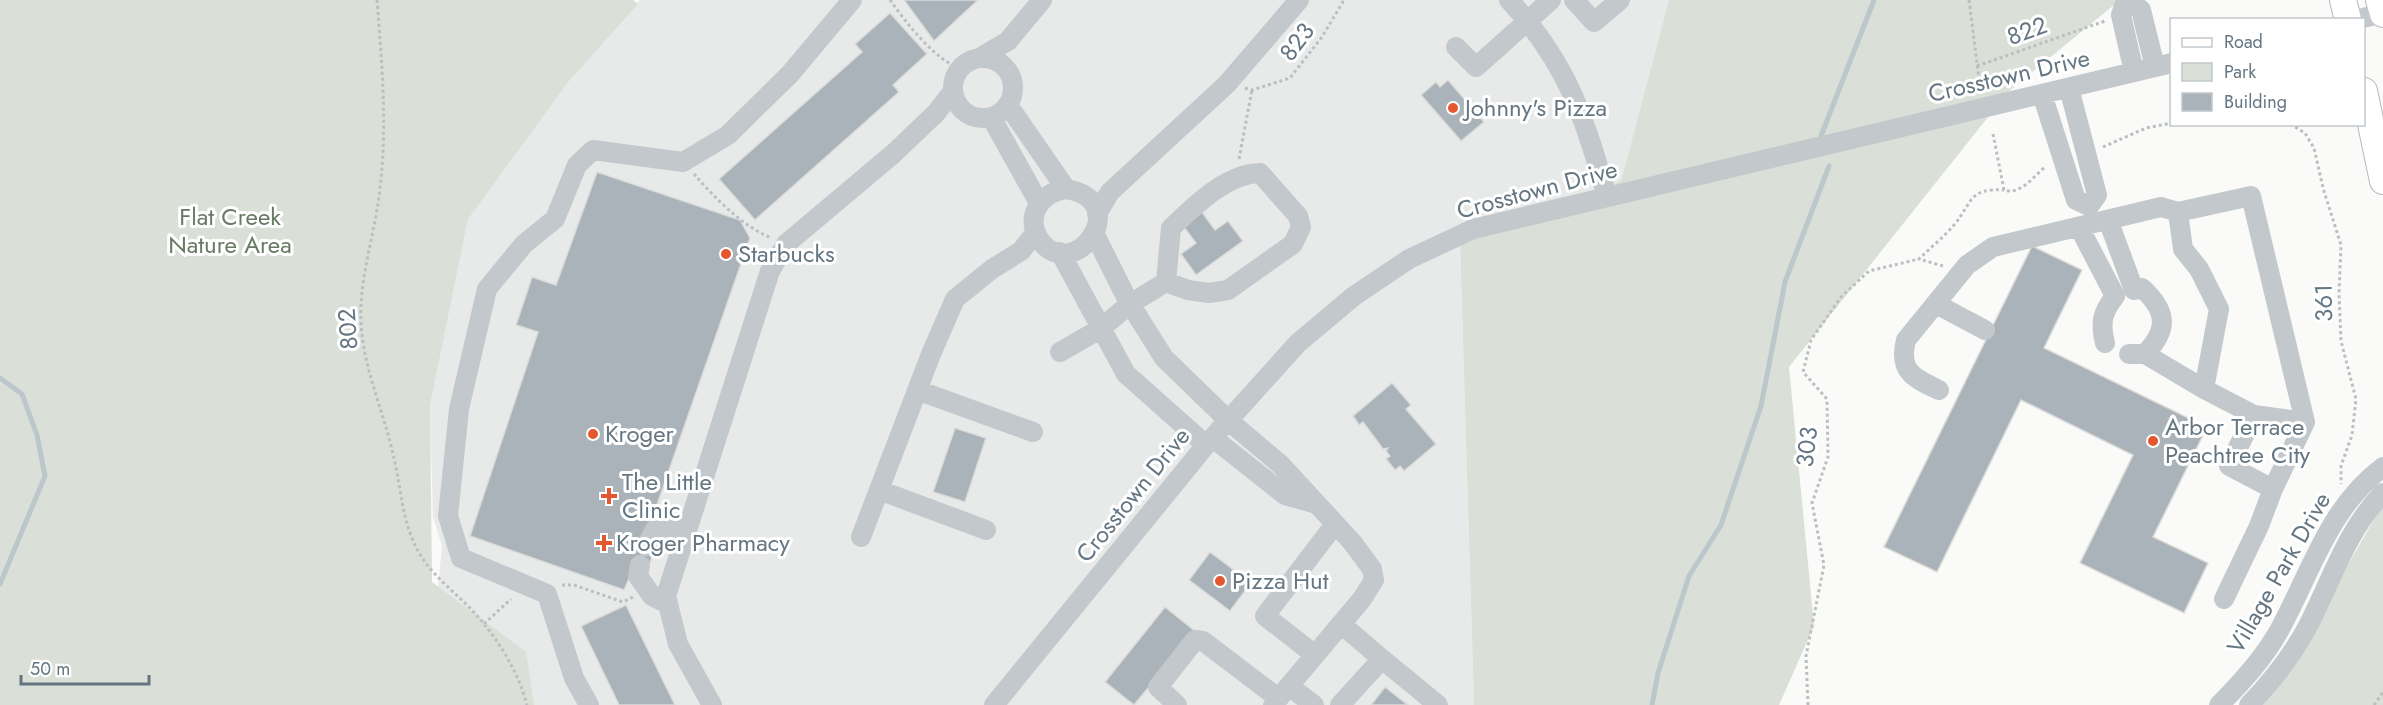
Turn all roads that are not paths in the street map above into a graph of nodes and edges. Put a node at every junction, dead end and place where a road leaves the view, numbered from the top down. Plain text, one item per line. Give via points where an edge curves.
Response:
1 (852, 0) edge
2 (1042, 0) edge
3 (1299, 0) edge
4 (1509, 0) edge
5 (1551, 0) edge
6 (1574, 0) edge
7 (1620, 0) edge
8 (2343, 0) edge
9 (2379, 0) edge
10 (2125, 5) edge
11 (2383, 13) edge
12 (2348, 18) edge
13 (2363, 18) edge
14 (1527, 20) junction
15 (1008, 41) junction
16 (1456, 47) dead end
17 (981, 57) junction
18 (1003, 65) junction
19 (2163, 65) edge
20 (2134, 72) junction
21 (2069, 88) junction
22 (953, 92) junction
23 (2042, 94) junction
24 (2365, 97) edge
25 (1008, 105) junction
26 (962, 110) junction
27 (936, 113) junction
28 (991, 117) junction
29 (2383, 181) edge
30 (1066, 189) junction
31 (1110, 192) junction
32 (1086, 196) junction
33 (1607, 196) junction
34 (1039, 203) junction
35 (2178, 212) junction
36 (1097, 214) junction
37 (2092, 219) junction
38 (1036, 232) junction
39 (1095, 235) junction
40 (1055, 250) junction
41 (1021, 251) junction
42 (1166, 282) junction
43 (2134, 290) junction
44 (2115, 296) junction
45 (1936, 304) junction
46 (1087, 305) junction
47 (1117, 315) junction
48 (1985, 330) dead end
49 (2105, 343) dead end
50 (1060, 352) dead end
51 (2204, 388) junction
52 (917, 390) junction
53 (1939, 390) dead end
54 (2254, 415) junction
55 (1229, 421) junction
56 (2305, 422) junction
57 (1033, 432) dead end
58 (1210, 442) junction
59 (2383, 467) edge
60 (2273, 489) junction
61 (879, 490) junction
62 (2383, 493) edge
63 (1317, 504) junction
64 (1335, 524) junction
65 (687, 527) junction
66 (986, 530) dead end
67 (861, 537) dead end
68 (646, 546) dead end
69 (640, 565) dead end
70 (2224, 599) dead end
71 (668, 604) junction
72 (1341, 624) junction
73 (1314, 656) junction
74 (1382, 659) junction
75 (1280, 697) edge
76 (589, 705) edge
77 (712, 705) edge
78 (994, 705) edge
79 (1177, 705) edge
80 (1314, 705) edge
81 (1340, 705) edge
82 (1438, 705) edge
83 (2219, 705) edge
84 (2249, 705) edge

1 - 76 street via 790,74 728,135 683,162 592,150 578,165 555,219 524,244 487,289 459,409 448,516 461,558 523,590 547,594 574,678
2 - 15 street
3 - 31 street via 1227,84
4 - 14 street
5 - 14 street
6 - 7 street via 1594,22
8 - 12 main road
9 - 11 main road
10 - 19 street via 2141,10
10 - 20 street
11 - 13 street
14 - 16 street via 1476,67
14 - 33 street via 1567,80
15 - 17 street
15 - 18 street
17 - 18 street
17 - 22 street via 959,69
18 - 25 street via 1012,79
19 - 20 street, Crosstown Drive
20 - 21 street, Crosstown Drive
21 - 23 street, Crosstown Drive
21 - 37 street via 2097,195
22 - 26 street
22 - 27 street
23 - 33 street, Crosstown Drive
23 - 37 street via 2076,200
24 - 29 main road
25 - 28 street
25 - 30 street
26 - 27 street
26 - 28 street via 981,118
27 - 65 street via 786,244 770,271
28 - 34 street
30 - 32 street
30 - 34 street via 1046,195
31 - 32 street
31 - 36 street
32 - 36 street
33 - 55 street, Crosstown Drive via 1473,229 1409,259 1354,296 1298,343
34 - 38 street via 1034,222
35 - 37 street via 2161,207
35 - 51 street via 2183,249 2199,269 2219,309
35 - 56 street via 2251,196
36 - 39 street
37 - 43 street
37 - 44 street
37 - 45 street via 1993,247 1967,265
38 - 40 street
38 - 41 street
39 - 40 street via 1080,249
39 - 47 street
40 - 41 street
40 - 46 street
41 - 52 street via 955,299
42 - 42 street via 1209,294 1228,290 1293,244 1301,227 1298,216 1260,173 1238,177 1200,202 1171,228
42 - 47 street
43 - 44 street
43 - 51 street via 2142,288 2159,303 2163,321 2156,342 2137,354
44 - 49 street via 2102,314
45 - 48 street
45 - 53 street via 1906,340 1902,356 1912,377
46 - 47 street
46 - 47 street
47 - 50 street
47 - 55 street via 1148,332 1164,358
47 - 58 street via 1126,374
51 - 54 street
52 - 57 street
52 - 61 street
54 - 56 street
54 - 60 street via 2229,466
55 - 58 street, Crosstown Drive
55 - 63 street via 1281,465
56 - 60 street
58 - 63 street via 1285,495
58 - 78 street, Crosstown Drive
59 - 83 street, Village Park Drive via 2338,514 2279,631 2245,679
60 - 70 street
61 - 66 street
61 - 67 street
62 - 84 street, Village Park Drive via 2357,524 2290,656 2274,680
63 - 64 street
64 - 72 street via 1372,569 1374,580
64 - 73 street via 1265,616
65 - 68 street via 657,528
65 - 71 street via 666,596
69 - 71 street via 638,576 652,596
71 - 77 street via 678,644
72 - 73 street
72 - 74 street
73 - 75 street
74 - 81 street
74 - 82 street
75 - 79 street via 1203,640 1195,640 1158,687
75 - 80 street

